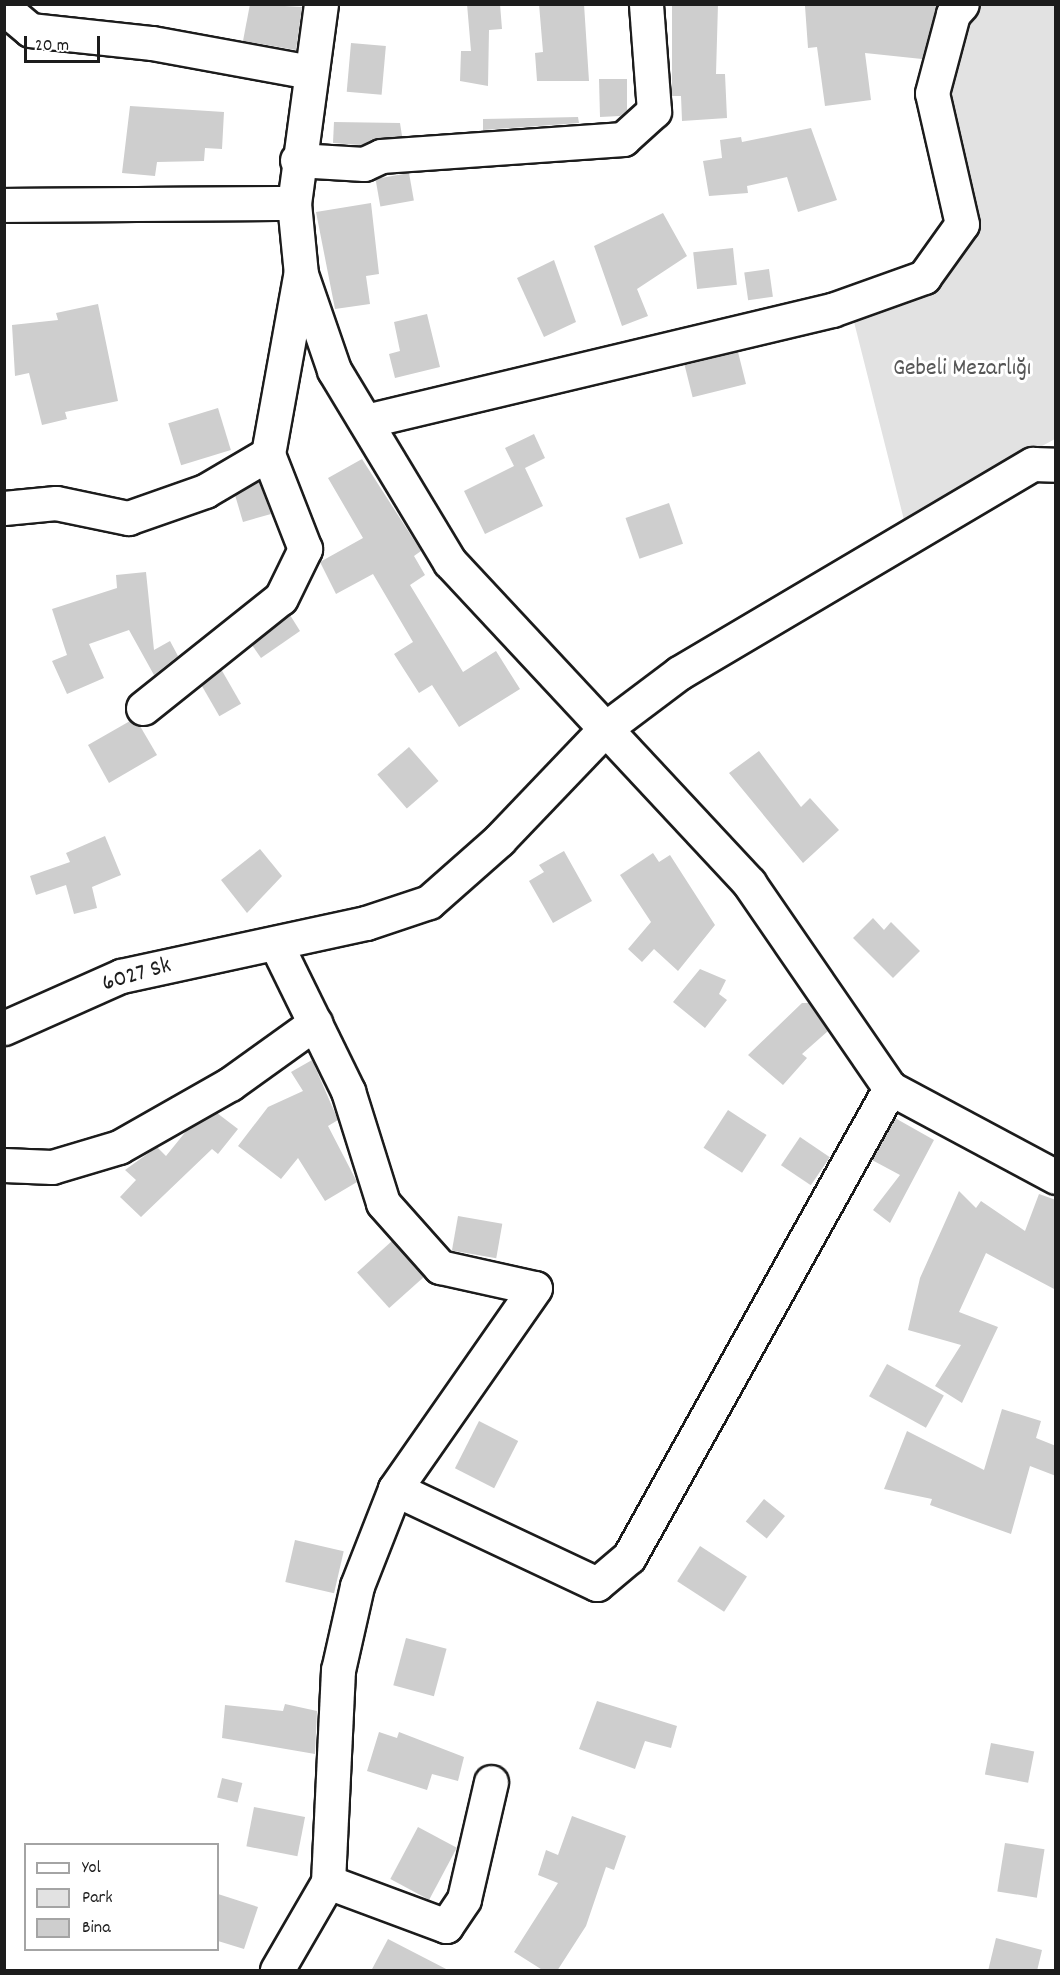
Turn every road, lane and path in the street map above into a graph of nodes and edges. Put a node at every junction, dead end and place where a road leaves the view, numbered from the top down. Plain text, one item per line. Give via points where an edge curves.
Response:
1 (321, 4) edge
2 (646, 4) edge
3 (962, 4) edge
4 (4, 8) edge
5 (310, 72) junction
6 (297, 160) junction
7 (294, 203) junction
8 (4, 205) edge
9 (301, 274) junction
10 (366, 421) junction
11 (268, 454) junction
12 (1056, 465) edge
13 (4, 508) edge
14 (143, 708) dead end
15 (606, 728) junction
16 (276, 944) junction
17 (315, 1023) junction
18 (4, 1028) edge
19 (890, 1088) junction
20 (4, 1166) edge
21 (1056, 1177) edge
22 (395, 1488) junction
23 (491, 1782) dead end
24 (328, 1882) junction
25 (277, 1971) edge

1 - 5 street
2 - 6 street via 654,111 623,139 381,156 364,164
3 - 10 street via 953,14 932,93 962,224 924,277 832,310
4 - 5 street via 30,30 152,43
5 - 6 street
6 - 7 street
7 - 8 street
7 - 9 street
9 - 10 street via 334,370
9 - 11 street
10 - 15 street via 450,562 540,664
11 - 13 street via 205,491 128,518 56,503
11 - 14 street via 305,549 291,578 281,598
12 - 15 street, 6027 Sk via 1033,464 679,673
15 - 16 street, 6027 Sk via 499,840 429,902
15 - 19 street via 749,883
16 - 17 street
16 - 18 street, 6027 Sk via 121,975
17 - 20 street via 230,1084 119,1147 52,1167
17 - 22 street via 348,1091 382,1203 440,1267 535,1288
19 - 21 street
19 - 22 street via 630,1557 597,1584
22 - 24 street via 357,1586 338,1670
23 - 24 street via 464,1899 446,1926
24 - 25 street

